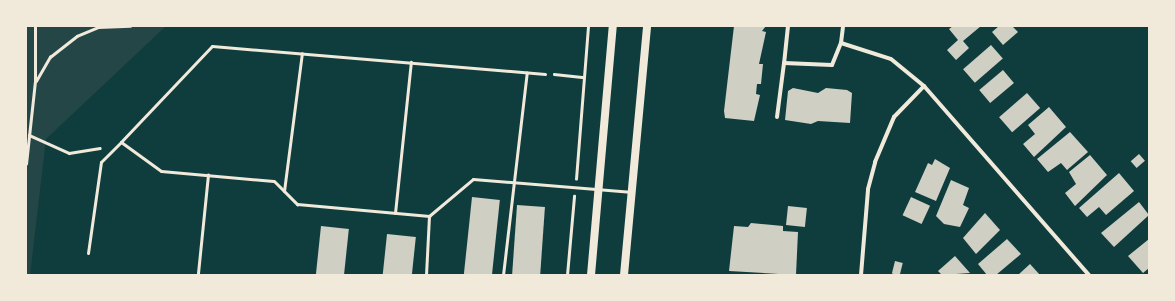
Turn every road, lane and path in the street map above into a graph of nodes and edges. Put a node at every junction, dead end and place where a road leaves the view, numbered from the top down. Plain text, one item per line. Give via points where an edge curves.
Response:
1 (35, 26) edge
2 (97, 26) edge
3 (130, 26) edge
4 (588, 26) edge
5 (613, 26) edge
6 (647, 26) edge
7 (788, 26) edge
8 (843, 26) edge
9 (841, 43) junction
10 (302, 53) junction
11 (411, 62) junction
12 (784, 63) junction
13 (527, 72) junction
14 (545, 74) joint
15 (584, 77) junction
16 (35, 81) junction
17 (924, 86) junction
18 (777, 116) dead end
19 (29, 135) junction
20 (122, 142) junction
21 (26, 164) edge
22 (208, 175) junction
23 (513, 182) junction
24 (575, 187) junction
25 (598, 188) junction
26 (284, 191) junction
27 (632, 192) junction
28 (395, 213) junction
29 (429, 216) junction
30 (88, 253) dead end
31 (198, 273) dead end
32 (426, 275) edge
33 (504, 275) edge
34 (567, 275) edge
35 (591, 275) edge
36 (624, 275) edge
37 (861, 275) edge
38 (1089, 275) edge

1 - 16 path
2 - 3 path
2 - 16 path via 62,46
4 - 15 path
5 - 25 main road
6 - 27 main road
7 - 12 street
8 - 9 street
9 - 12 street via 832,65
9 - 17 street via 891,58
10 - 11 lane
10 - 20 lane via 212,46
10 - 26 lane
11 - 13 lane
11 - 28 lane
12 - 18 street
13 - 14 lane
13 - 23 lane
14 - 15 path
15 - 24 path
16 - 19 path
17 - 37 street via 894,117 875,162 868,189
17 - 38 street
19 - 20 path via 69,154
19 - 21 path
20 - 22 lane via 161,171
20 - 30 lane via 100,162
22 - 26 lane via 274,181
22 - 31 lane
23 - 24 lane
23 - 29 lane via 474,179
23 - 33 lane
24 - 25 lane
24 - 34 path
25 - 27 lane
25 - 35 main road
26 - 28 lane via 297,204
27 - 36 main road
28 - 29 lane
29 - 32 lane

